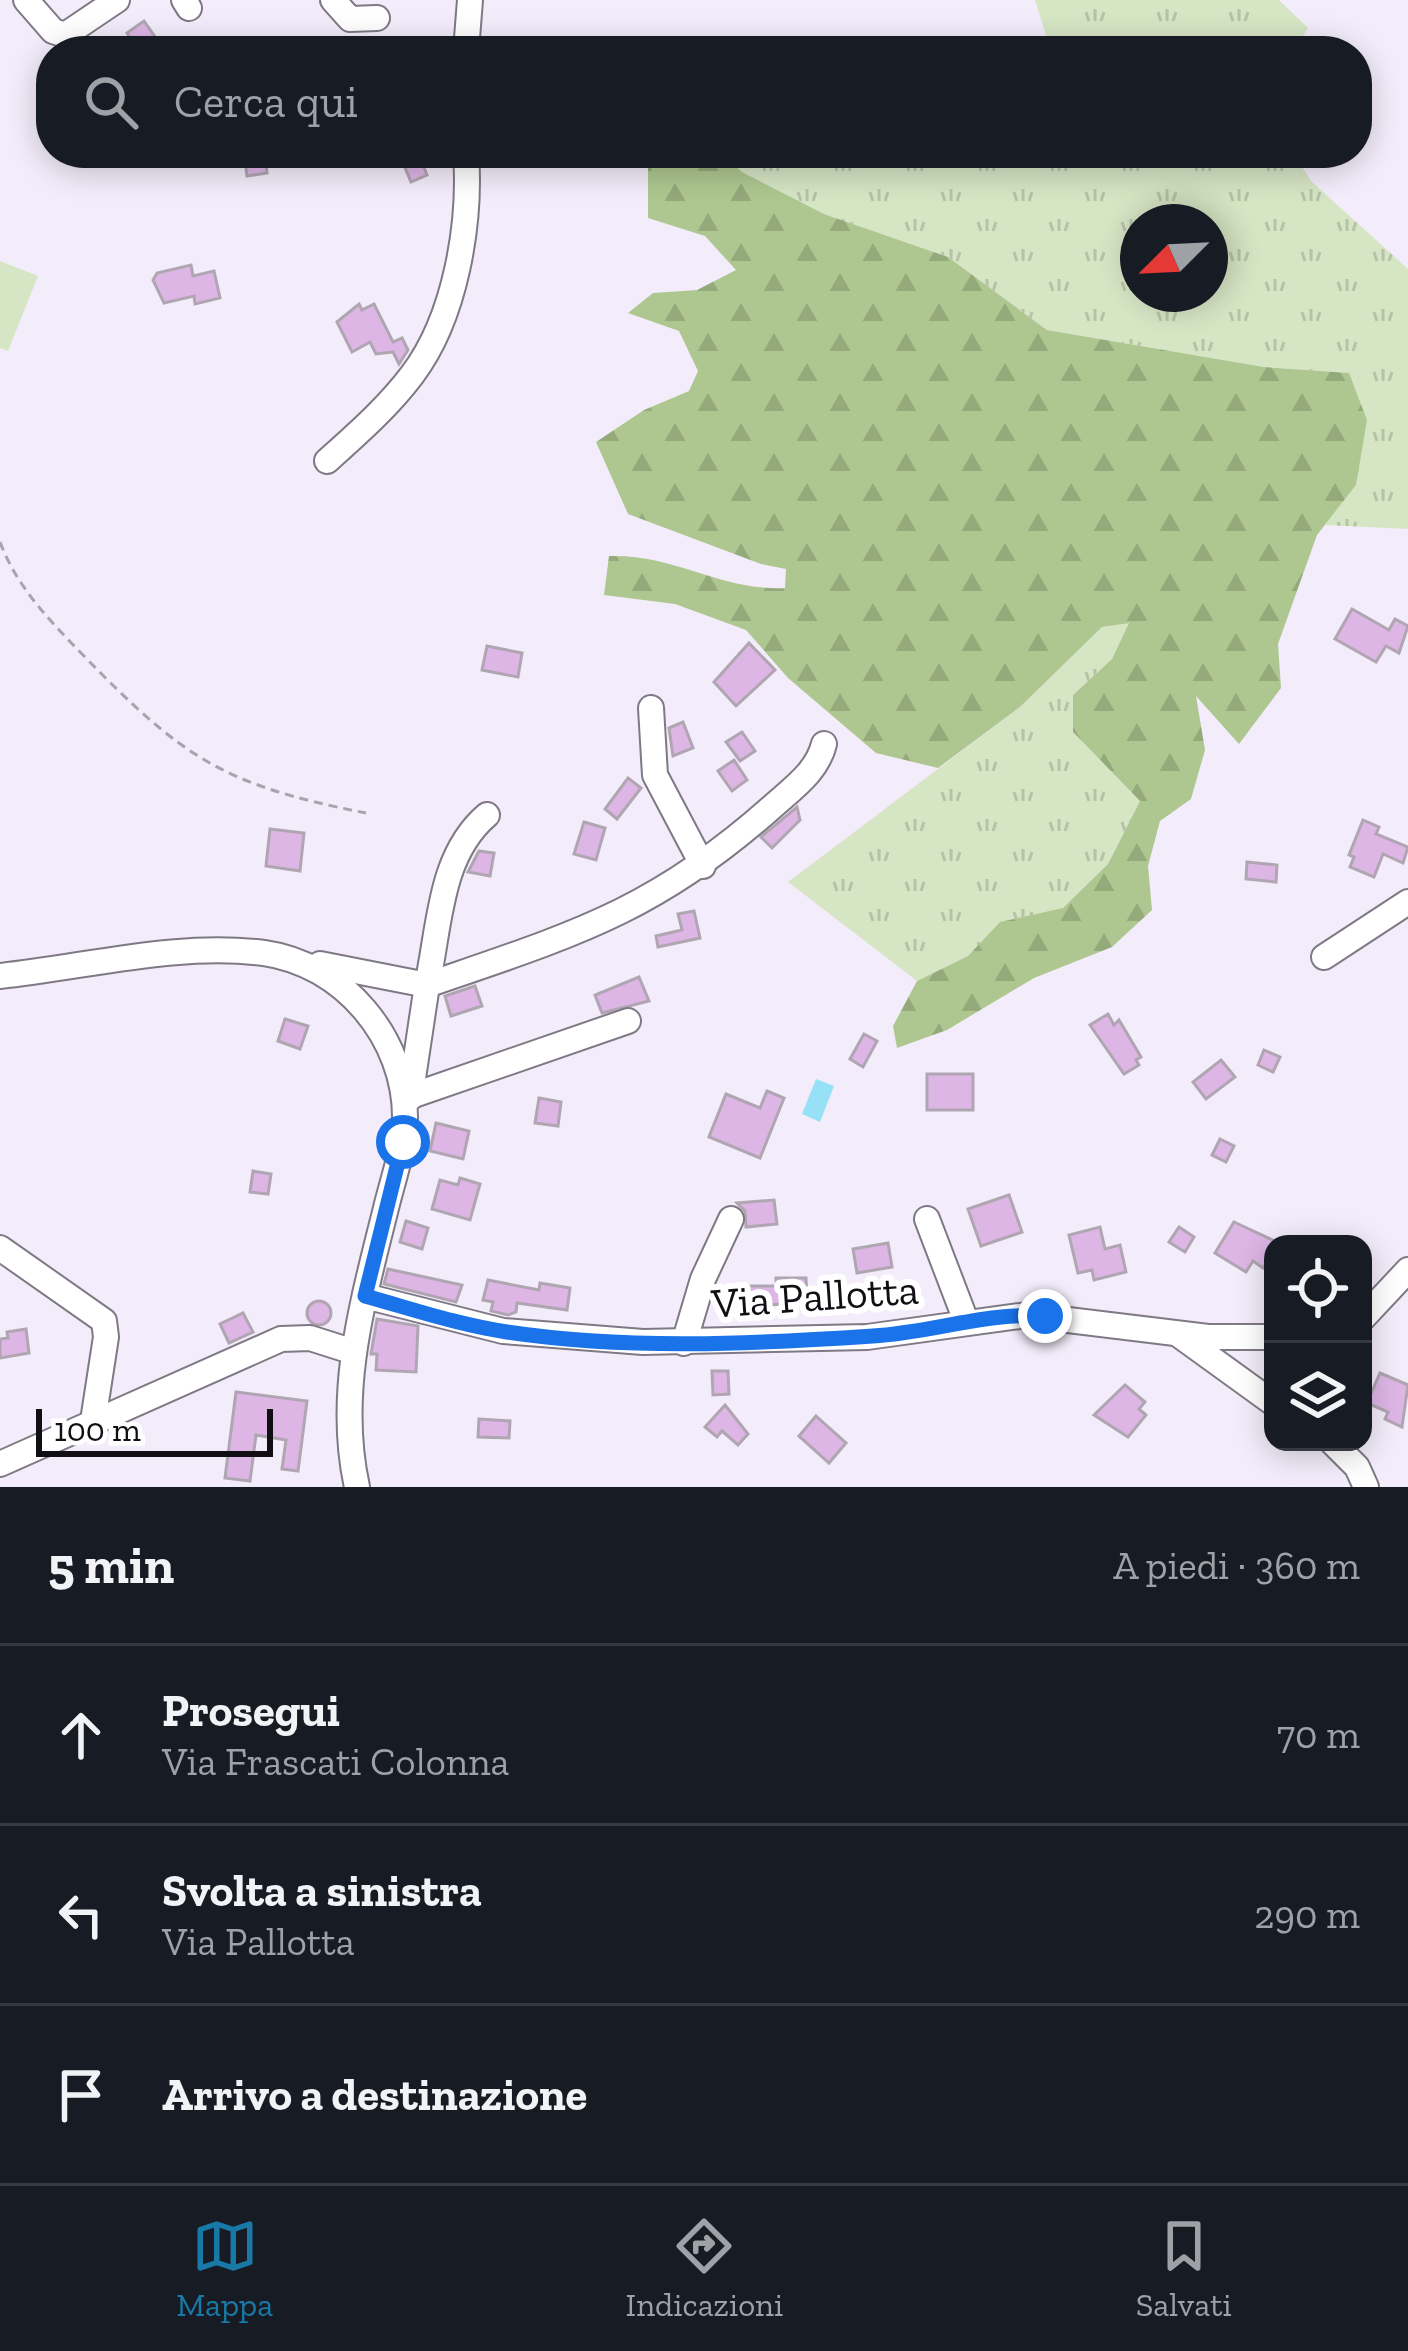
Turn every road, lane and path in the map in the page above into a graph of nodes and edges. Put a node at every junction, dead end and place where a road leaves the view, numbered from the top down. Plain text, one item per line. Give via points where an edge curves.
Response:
1 (26, 0) edge
2 (117, 0) edge
3 (332, 0) edge
4 (470, 0) edge
5 (377, 19) dead end
6 (467, 36) edge
7 (465, 168) edge
8 (328, 461) dead end
9 (0, 542) edge
10 (651, 708) dead end
11 (824, 744) dead end
12 (366, 813) dead end
13 (487, 815) dead end
14 (704, 866) junction
15 (1408, 902) edge
16 (267, 954) junction
17 (1324, 958) dead end
18 (0, 976) edge
19 (427, 985) junction
20 (628, 1021) dead end
21 (411, 1096) junction
22 (403, 1142) junction
23 (731, 1219) dead end
24 (927, 1219) dead end
25 (0, 1248) edge
26 (1408, 1270) edge
27 (365, 1296) junction
28 (1372, 1308) edge
29 (966, 1322) junction
30 (1178, 1333) junction
31 (1264, 1337) edge
32 (684, 1343) junction
33 (354, 1352) junction
34 (1264, 1396) edge
35 (93, 1421) junction
36 (1342, 1451) edge
37 (0, 1464) edge
38 (357, 1487) edge
39 (1366, 1487) edge

1 - 2 street via 65,35
3 - 5 street via 350,19
4 - 6 street
7 - 8 street via 462,239 431,344 397,394
9 - 12 path via 41,610 174,744 234,777
10 - 14 street via 655,776
11 - 14 street via 807,776
13 - 19 street via 453,856
14 - 19 street via 613,920
15 - 17 street
16 - 18 street via 186,953
16 - 19 street
16 - 22 street via 328,974 367,1013 401,1082
19 - 21 street
20 - 21 street
21 - 22 street
22 - 27 street
23 - 32 street
24 - 29 street
25 - 35 street via 104,1321
26 - 28 street
27 - 32 street, Via Pallotta via 503,1331
27 - 33 street
29 - 30 street, Via Pallotta via 1036,1316
29 - 32 street, Via Pallotta via 881,1336
30 - 31 street, Via Pallotta
30 - 34 street
33 - 35 street via 304,1336 280,1339
33 - 38 street via 347,1422
35 - 37 street
36 - 39 street

